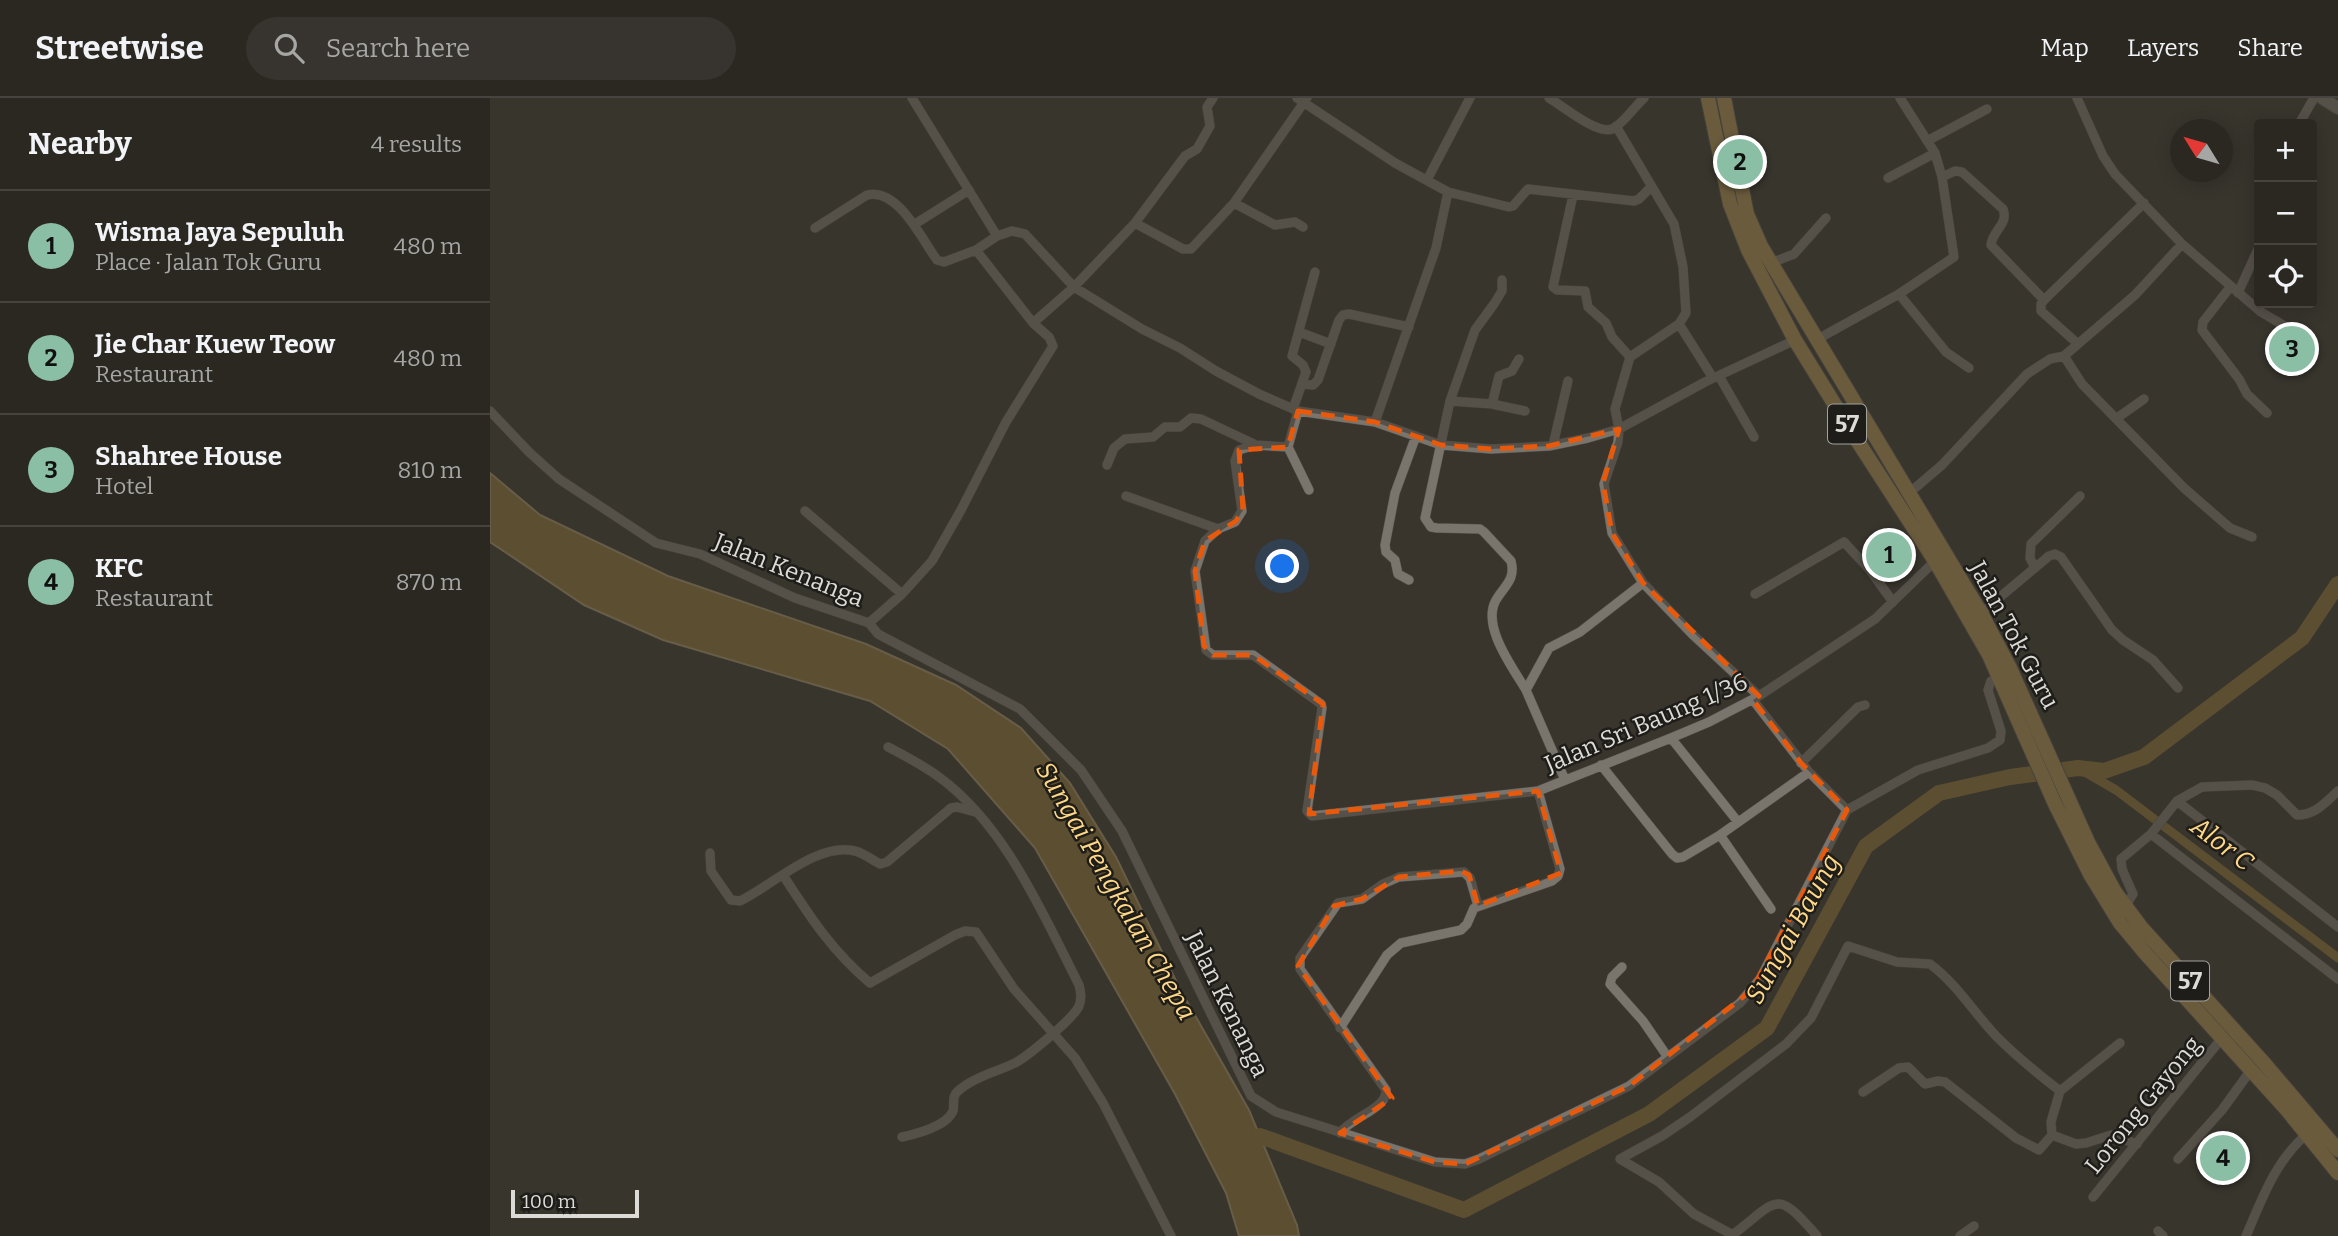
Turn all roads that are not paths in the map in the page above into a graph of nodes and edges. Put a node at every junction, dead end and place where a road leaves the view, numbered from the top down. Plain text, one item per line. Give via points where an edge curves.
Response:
1 (912, 98) edge
2 (1213, 98) edge
3 (1470, 98) edge
4 (1549, 98) edge
5 (1644, 98) edge
6 (1708, 98) edge
7 (1724, 98) edge
8 (1900, 98) edge
9 (2077, 98) edge
10 (2314, 98) edge
11 (2322, 98) edge
12 (1303, 100) edge
13 (2338, 108) edge
14 (1987, 109) dead end
15 (2302, 119) edge
16 (1616, 126) junction
17 (1927, 141) junction
18 (1935, 153) junction
19 (1942, 177) junction
20 (1888, 178) dead end
21 (1427, 180) junction
22 (1651, 187) junction
23 (969, 190) junction
24 (1448, 192) junction
25 (1573, 195) junction
26 (1234, 203) junction
27 (2144, 203) junction
28 (1826, 218) dead end
29 (1135, 223) junction
30 (915, 224) junction
31 (1303, 227) dead end
32 (815, 228) dead end
33 (997, 236) junction
34 (2182, 244) junction
35 (976, 250) junction
36 (2254, 255) edge
37 (1771, 263) junction
38 (1315, 272) dead end
39 (1502, 280) dead end
40 (1074, 287) junction
41 (2234, 289) junction
42 (1899, 294) junction
43 (2044, 300) junction
44 (1033, 323) junction
45 (1679, 324) junction
46 (1409, 327) junction
47 (1299, 331) junction
48 (2298, 334) dead end
49 (1796, 340) junction
50 (1816, 340) junction
51 (1331, 344) junction
52 (2078, 344) junction
53 (2064, 356) junction
54 (1630, 357) junction
55 (1519, 359) dead end
56 (1829, 362) junction
57 (1969, 368) dead end
58 (1815, 370) junction
59 (1716, 377) junction
60 (1568, 381) dead end
61 (1303, 384) junction
62 (2144, 398) dead end
63 (1450, 401) junction
64 (1492, 404) junction
65 (1296, 410) junction
66 (490, 411) edge
67 (1525, 411) dead end
68 (2267, 413) dead end
69 (2117, 418) junction
70 (1375, 422) junction
71 (1619, 429) junction
72 (1416, 436) junction
73 (1754, 437) dead end
74 (1255, 445) junction
75 (1441, 445) junction
76 (1553, 445) junction
77 (1287, 447) junction
78 (1107, 465) dead end
79 (1309, 489) dead end
80 (1908, 494) junction
81 (1126, 496) dead end
82 (2080, 496) dead end
83 (805, 511) dead end
84 (1218, 529) junction
85 (2252, 537) dead end
86 (1936, 561) junction
87 (2035, 568) junction
88 (1409, 580) dead end
89 (1643, 583) junction
90 (902, 594) junction
91 (1755, 594) dead end
92 (1893, 602) junction
93 (1981, 613) junction
94 (869, 623) junction
95 (2001, 678) junction
96 (2178, 688) dead end
97 (1526, 690) junction
98 (1756, 698) junction
99 (1865, 705) dead end
100 (2031, 732) junction
101 (1671, 738) junction
102 (888, 747) dead end
103 (1801, 763) junction
104 (1601, 765) junction
105 (1809, 772) junction
106 (1565, 780) junction
107 (1538, 791) junction
108 (2338, 792) edge
109 (2062, 802) junction
110 (2174, 805) junction
111 (1847, 810) junction
112 (976, 812) junction
113 (1738, 822) junction
114 (2152, 832) junction
115 (1720, 835) junction
116 (710, 853) dead end
117 (783, 875) junction
118 (1478, 906) junction
119 (2125, 907) junction
120 (1772, 909) dead end
121 (2338, 927) edge
122 (1622, 967) dead end
123 (2338, 979) edge
124 (1340, 1028) junction
125 (1054, 1031) junction
126 (2222, 1038) junction
127 (2120, 1042) dead end
128 (1667, 1056) junction
129 (2251, 1070) junction
130 (2060, 1091) junction
131 (1863, 1092) dead end
132 (1340, 1133) junction
133 (2306, 1134) junction
134 (2052, 1135) junction
135 (902, 1137) dead end
136 (2137, 1143) junction
137 (2332, 1151) edge
138 (2178, 1159) dead end
139 (2338, 1173) edge
140 (2093, 1197) dead end
141 (1974, 1226) dead end
142 (1171, 1236) edge
143 (1732, 1236) edge
144 (1817, 1236) edge
145 (1960, 1236) edge
146 (2246, 1236) edge

1 - 23 street
2 - 29 street via 1207,107 1210,126 1198,147 1185,156
3 - 21 street
4 - 16 street via 1595,127 1609,130
5 - 16 street
6 - 49 main road, Jalan Tok Guru / 57 via 1737,226
7 - 37 main road, Jalan Tok Guru / 57 via 1747,214
8 - 17 street
9 - 27 street via 2107,164
10 - 15 street
11 - 13 street
12 - 21 street
12 - 26 street
14 - 17 street
16 - 22 street
17 - 18 street
18 - 19 street
18 - 20 street
19 - 42 street via 1954,257
19 - 43 street via 1962,172 2003,209 2004,221 1991,245
21 - 24 street
22 - 25 street via 1637,200
22 - 45 street via 1674,224 1686,313
23 - 30 street
23 - 33 street
24 - 25 street via 1509,207 1528,189
24 - 46 street via 1436,248
25 - 54 street via 1553,287 1585,291 1588,307
26 - 29 street via 1188,250
26 - 31 street via 1275,225 1295,222
27 - 34 street
27 - 43 street
28 - 37 street via 1794,254
29 - 40 street
30 - 32 street via 886,196 871,193
30 - 35 street via 937,260 944,262
33 - 35 street
33 - 40 street via 1013,231 1025,234
34 - 41 street
34 - 52 street via 2135,295
35 - 44 street
36 - 41 street
37 - 50 main road, Jalan Tok Guru / 57
38 - 47 street
39 - 63 street via 1502,291 1475,330
40 - 44 street
40 - 65 street via 1216,371
41 - 48 street
41 - 68 street via 2203,322 2202,330 2247,394
42 - 50 street
42 - 57 street via 1947,352
43 - 52 street via 2041,311
44 - 90 street via 1053,346 1006,422 932,561
45 - 54 street
45 - 59 street
46 - 51 street via 1346,314 1339,320
46 - 70 street
47 - 51 street
47 - 61 street via 1292,356 1306,369
49 - 58 main road, Jalan Tok Guru / 57
49 - 59 street
50 - 56 main road, Jalan Tok Guru / 57
51 - 61 street via 1316,383
52 - 53 street
53 - 69 street via 2082,384
53 - 80 street via 2042,362 2027,374
54 - 71 street via 1615,409
55 - 64 street via 1512,371 1499,376
56 - 58 main road
56 - 80 main road, Jalan Tok Guru / 57
58 - 86 main road, Jalan Tok Guru / 57
59 - 71 street
59 - 73 street
60 - 76 street
61 - 65 street
62 - 69 street
63 - 64 street
63 - 75 street
64 - 67 street
65 - 70 street
65 - 77 street
66 - 94 street, Jalan Kenanga via 559,479 656,543 700,554 795,598
69 - 85 street via 2212,515
70 - 72 street
71 - 76 street
71 - 89 street via 1604,486 1612,533
72 - 75 street
72 - 88 street via 1395,493 1385,545 1398,574
74 - 77 street
74 - 78 street via 1191,418 1180,427 1165,427 1153,437 1125,439 1114,448
74 - 84 street via 1241,449 1236,459 1242,510 1235,522
75 - 76 street via 1491,449
75 - 97 street via 1425,518 1431,527 1480,529 1511,561 1512,577 1496,599 1492,621 1494,633
77 - 79 street
80 - 93 main road, Jalan Tok Guru / 57
81 - 84 street
82 - 87 street via 2031,544
83 - 90 street
84 - 107 street, Jalan Sri Baung 1/36 via 1204,542 1195,573 1204,646 1213,655 1258,658 1321,704 1309,814
86 - 92 street, Jalan Sri Baung 1/36
86 - 95 main road, Jalan Tok Guru / 57
87 - 93 street
87 - 96 street via 2049,556 2061,557 2112,630 2153,660
89 - 97 street via 1580,632 1549,648
89 - 98 street
90 - 94 street
91 - 92 street via 1844,542
92 - 98 street, Jalan Sri Baung 1/36 via 1874,620
93 - 100 main road, Jalan Tok Guru / 57 via 2010,668
94 - 132 street, Jalan Kenanga via 878,634 1020,709 1081,770 1122,831 1251,1096 1276,1112
95 - 100 main road, Jalan Tok Guru / 57
95 - 111 street via 1992,681 1988,690 2001,731 1996,743 1918,770
97 - 106 street
98 - 101 street, Jalan Sri Baung 1/36
98 - 103 street
99 - 103 street
100 - 109 main road, Jalan Tok Guru / 57
101 - 104 street, Jalan Sri Baung 1/36
101 - 113 street
102 - 112 street via 939,777
103 - 105 street
104 - 106 street, Jalan Sri Baung 1/36
104 - 115 street via 1674,856 1683,856
105 - 111 street
105 - 113 street
106 - 107 street, Jalan Sri Baung 1/36
107 - 118 street via 1560,869 1558,876
108 - 110 street via 2315,811 2302,815 2277,795 2252,785 2202,787
109 - 119 main road, Jalan Tok Guru / 57
109 - 126 main road, Jalan Tok Guru / 57 via 2090,874 2120,923
110 - 114 street
110 - 121 street
111 - 128 street, Jalan Kenanga via 1756,985 1740,1003
112 - 117 street via 951,808 887,862 880,864 844,850 803,863
112 - 125 street via 1039,905 1079,985 1080,1004
113 - 115 street
114 - 119 street via 2121,859 2133,894
114 - 123 street
115 - 120 street
116 - 117 street via 710,871 735,902
117 - 125 street via 818,930 870,984 955,935 973,931 1032,1012
118 - 124 street via 1461,930 1392,949
118 - 124 street via 1469,875 1461,871 1399,877 1362,899 1338,903 1298,964
119 - 137 main road, Jalan Tok Guru / 57 via 2264,1062
122 - 128 street via 1610,984
124 - 132 street via 1386,1093 1382,1104 1349,1122
125 - 135 street via 1017,1062 957,1092 947,1119 924,1132
125 - 142 street via 1104,1103
126 - 129 main road, Jalan Tok Guru / 57
126 - 136 street, Lorong Gayong
127 - 130 street
128 - 132 street, Jalan Kenanga via 1619,1092 1465,1164 1435,1163
129 - 133 main road, Jalan Tok Guru / 57
129 - 138 street
130 - 134 street
130 - 143 street via 1996,1036 1930,964 1897,962 1848,946 1811,1018 1786,1044 1690,1117 1620,1159
131 - 134 street via 1905,1066 1925,1084 1945,1083 2033,1149 2042,1148
133 - 137 main road, 57
133 - 146 street via 2273,1176
134 - 136 street via 2076,1144 2111,1135
136 - 140 street, Lorong Gayong
137 - 139 main road, Jalan Tok Guru / 57
141 - 145 street
143 - 144 street via 1776,1203 1794,1209

